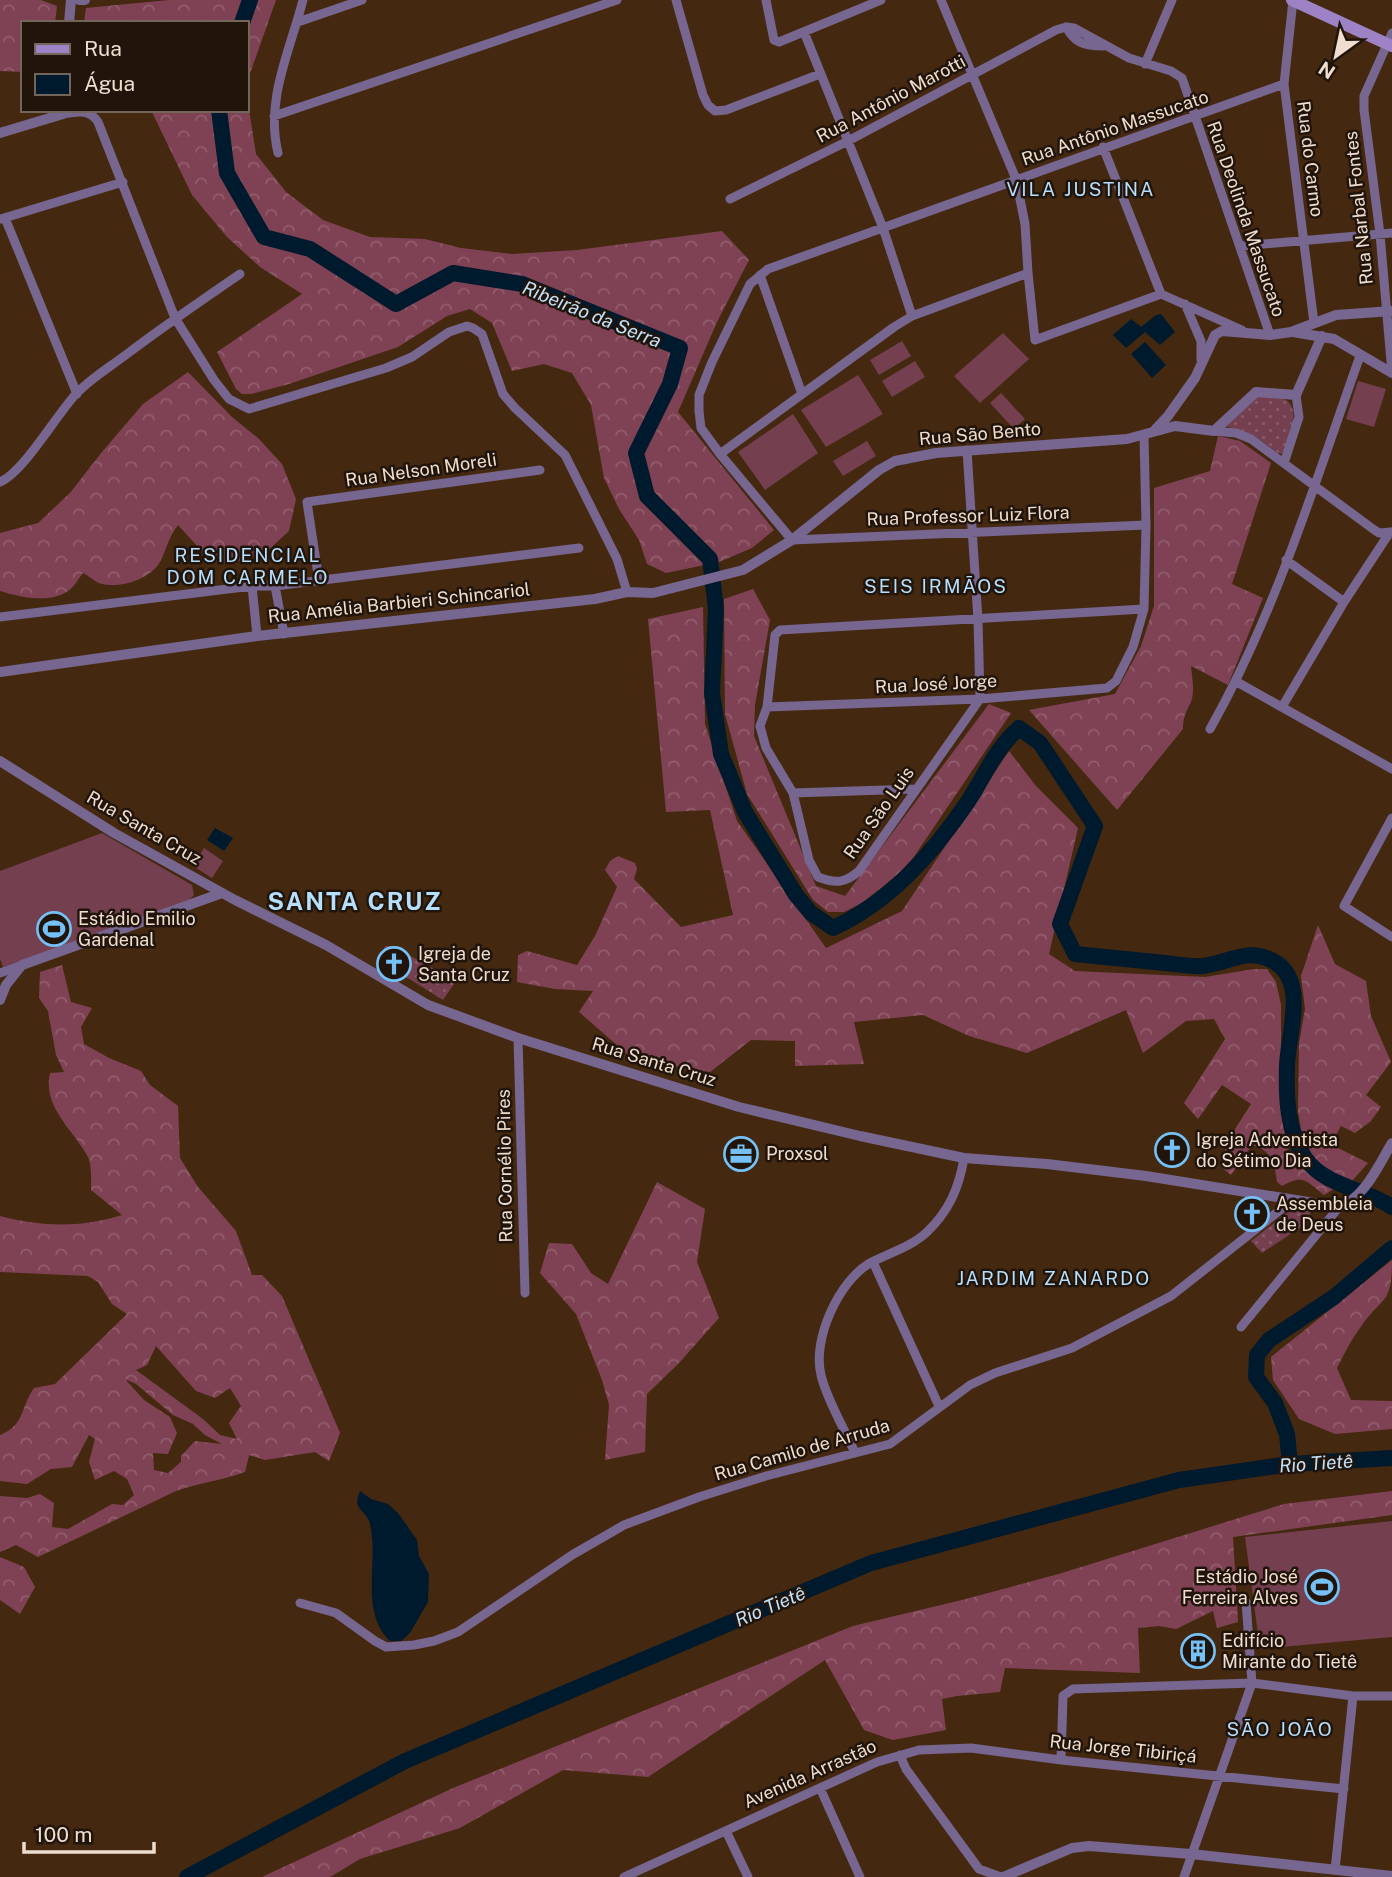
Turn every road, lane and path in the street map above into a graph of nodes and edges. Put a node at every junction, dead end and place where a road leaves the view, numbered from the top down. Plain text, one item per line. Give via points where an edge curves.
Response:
1 (71, 0) edge
2 (79, 0) edge
3 (85, 0) edge
4 (303, 0) edge
5 (362, 0) edge
6 (617, 0) edge
7 (676, 0) edge
8 (766, 0) edge
9 (881, 0) edge
10 (941, 0) edge
11 (1172, 0) edge
12 (1293, 0) edge
13 (1316, 5) edge
14 (69, 21) edge
15 (298, 22) junction
16 (804, 33) junction
17 (1390, 41) edge
18 (1145, 64) junction
19 (973, 73) junction
20 (821, 74) junction
21 (1179, 75) joint
22 (1284, 85) junction
23 (63, 112) edge
24 (88, 112) edge
25 (274, 116) junction
26 (1194, 117) junction
27 (0, 133) edge
28 (848, 141) junction
29 (1103, 147) junction
30 (278, 153) dead end
31 (1016, 179) junction
32 (123, 182) junction
33 (730, 199) dead end
34 (3, 219) edge
35 (883, 228) junction
36 (1392, 233) edge
37 (1380, 234) junction
38 (1303, 241) junction
39 (1240, 246) junction
40 (1028, 273) junction
41 (240, 274) dead end
42 (760, 275) junction
43 (1161, 294) junction
44 (1184, 303) junction
45 (1388, 311) edge
46 (912, 316) junction
47 (175, 318) junction
48 (1314, 323) junction
49 (1291, 332) junction
50 (1253, 335) junction
51 (1270, 335) junction
52 (1322, 336) junction
53 (1360, 356) junction
54 (1200, 367) junction
55 (1392, 373) edge
56 (77, 394) junction
57 (802, 394) junction
58 (1296, 395) junction
59 (1155, 430) junction
60 (1214, 431) junction
61 (1144, 435) junction
62 (967, 450) junction
63 (720, 454) junction
64 (1284, 463) junction
65 (540, 470) dead end
66 (0, 482) edge
67 (1314, 485) junction
68 (1146, 525) junction
69 (973, 531) junction
70 (1391, 532) edge
71 (792, 540) junction
72 (579, 548) dead end
73 (1286, 560) junction
74 (319, 581) junction
75 (252, 586) junction
76 (275, 586) junction
77 (627, 592) junction
78 (1344, 602) junction
79 (1144, 609) junction
80 (0, 617) edge
81 (978, 620) junction
82 (284, 634) junction
83 (257, 636) junction
84 (0, 672) edge
85 (1237, 682) junction
86 (980, 699) junction
87 (767, 707) junction
88 (1282, 707) junction
89 (1210, 729) dead end
90 (0, 761) edge
91 (1392, 769) edge
92 (915, 789) junction
93 (793, 793) junction
94 (1392, 818) edge
95 (222, 893) junction
96 (1392, 937) edge
97 (22, 965) junction
98 (0, 972) edge
99 (0, 1000) edge
100 (519, 1038) junction
101 (1392, 1143) edge
102 (964, 1158) junction
103 (1293, 1200) junction
104 (1339, 1207) junction
105 (873, 1262) junction
106 (525, 1293) dead end
107 (1241, 1328) dead end
108 (939, 1406) junction
109 (855, 1453) junction
110 (1246, 1602) dead end
111 (300, 1603) dead end
112 (1252, 1683) junction
113 (1353, 1696) junction
114 (1392, 1696) edge
115 (900, 1755) junction
116 (1061, 1760) junction
117 (1218, 1774) junction
118 (821, 1788) junction
119 (1344, 1789) junction
120 (726, 1831) junction
121 (1191, 1854) junction
122 (1335, 1870) junction
123 (631, 1876) edge
124 (1392, 1876) edge
125 (748, 1877) edge
126 (860, 1877) edge
127 (1002, 1877) edge
128 (1184, 1877) edge

1 - 14 street
2 - 3 street
4 - 15 street
5 - 15 street
6 - 25 street
7 - 20 street via 703,95 715,111
8 - 16 street via 774,40
9 - 16 street
10 - 19 street
11 - 18 street
12 - 13 main road
12 - 22 street, Rua do Carmo
13 - 17 main road
15 - 25 street via 276,92
16 - 20 street
17 - 37 street, Rua Narbal Fontes via 1364,96
18 - 19 street, Rua Antônio Marotti via 1066,27
18 - 21 street, Rua Antônio Marotti
19 - 28 street, Rua Antônio Marotti
19 - 31 street
20 - 28 street
21 - 26 street, Rua Deolinda Massucato
22 - 26 street, Rua Antônio Massucato
22 - 38 street, Rua do Carmo
23 - 27 street
24 - 32 street via 99,122
25 - 30 street
26 - 29 street, Rua Antônio Massucato
26 - 39 street, Rua Deolinda Massucato
28 - 33 street, Rua Antônio Marotti
28 - 35 street
29 - 31 street, Rua Antônio Massucato
29 - 43 street
31 - 35 street, Rua Antônio Massucato
31 - 40 street
32 - 34 street
32 - 47 street
34 - 56 street
35 - 42 street, Rua Antônio Massucato
35 - 46 street
36 - 37 street
37 - 38 street
37 - 45 street, Rua Narbal Fontes
38 - 39 street
38 - 48 street, Rua do Carmo
39 - 51 street, Rua Deolinda Massucato
40 - 43 street via 1035,340
40 - 46 street
41 - 47 street
42 - 57 street
42 - 63 street via 750,284 699,395 701,428
43 - 44 street
44 - 50 street
44 - 54 street via 1200,341
45 - 48 street via 1336,315
45 - 55 street, Rua Narbal Fontes
46 - 57 street
47 - 56 street
47 - 77 street via 229,400 249,409 386,368 459,328 479,331 503,394 565,455 617,559
48 - 49 street
49 - 51 street
49 - 52 street
50 - 51 street
50 - 54 street via 1222,331 1215,335
52 - 53 street
52 - 58 street
53 - 55 street
53 - 67 street
54 - 59 street
56 - 66 street via 20,467
57 - 63 street
58 - 60 street via 1256,391
58 - 64 street via 1299,417
59 - 60 street via 1175,426
59 - 61 street, Rua São Bento
60 - 64 street via 1245,436
61 - 62 street, Rua São Bento
61 - 68 street
62 - 69 street
62 - 71 street, Rua São Bento via 895,461
63 - 71 street
64 - 67 street
65 - 74 street, Rua Nelson Moreli via 307,502
67 - 70 street via 1379,533
67 - 73 street
68 - 69 street, Rua Professor Luiz Flora
68 - 79 street
69 - 71 street, Rua Professor Luiz Flora
69 - 81 street
70 - 78 street
71 - 77 street, Rua Amélia Barbieri Schincariol via 729,575 653,593
72 - 74 street
73 - 78 street
73 - 85 street
74 - 76 street
75 - 76 street
75 - 80 street
75 - 83 street
76 - 82 street
77 - 82 street, Rua Amélia Barbieri Schincariol
78 - 88 street
79 - 81 street
79 - 86 street, Rua José Jorge via 1133,647 1116,681 1107,688
81 - 86 street
81 - 87 street, Rua São Luis via 780,630 775,635
82 - 83 street, Rua Amélia Barbieri Schincariol
83 - 84 street, Rua Amélia Barbieri Schincariol
85 - 88 street
85 - 89 street
86 - 87 street, Rua José Jorge
86 - 92 street, Rua São Luis
87 - 93 street, Rua São Luis via 760,726 766,748
88 - 91 street
90 - 95 street, Rua Santa Cruz via 114,833
92 - 93 street
92 - 93 street, Rua São Luis via 859,871 838,883 818,877 809,860
94 - 96 street via 1344,906
95 - 97 street
95 - 100 street, Rua Santa Cruz via 326,945 428,1005
97 - 98 street
97 - 99 street
100 - 102 street, Rua Santa Cruz via 761,1112
100 - 106 street, Rua Cornélio Pires
101 - 104 street via 1367,1183
102 - 103 street, Rua Santa Cruz via 1146,1176
102 - 105 street via 960,1181 939,1220 911,1243
103 - 104 street, Rua Santa Cruz
103 - 108 street, Rua Camilo de Arruda via 1171,1296 1072,1348 995,1373
104 - 107 street
105 - 108 street
105 - 109 street via 840,1293 820,1348 821,1376
108 - 109 street, Rua Camilo de Arruda via 899,1440
109 - 111 street, Rua Camilo de Arruda via 753,1480 624,1525 458,1632 434,1641 386,1647 335,1613
110 - 112 street
112 - 113 street
112 - 116 street via 1073,1689 1063,1696
112 - 117 street
113 - 114 street
113 - 119 street
115 - 116 street, Rua Jorge Tibiriçá via 971,1748
115 - 118 street, Avenida Arrastão
115 - 127 street, Avenida Arrastão via 979,1869
116 - 117 street, Rua Jorge Tibiriçá
117 - 119 street, Rua Jorge Tibiriçá
117 - 121 street
118 - 120 street, Avenida Arrastão
118 - 126 street
119 - 122 street
120 - 123 street, Avenida Arrastão
120 - 125 street
121 - 122 street, Avenida Arrastão
121 - 127 street, Avenida Arrastão via 1072,1848
121 - 128 street
122 - 124 street, Avenida Arrastão

